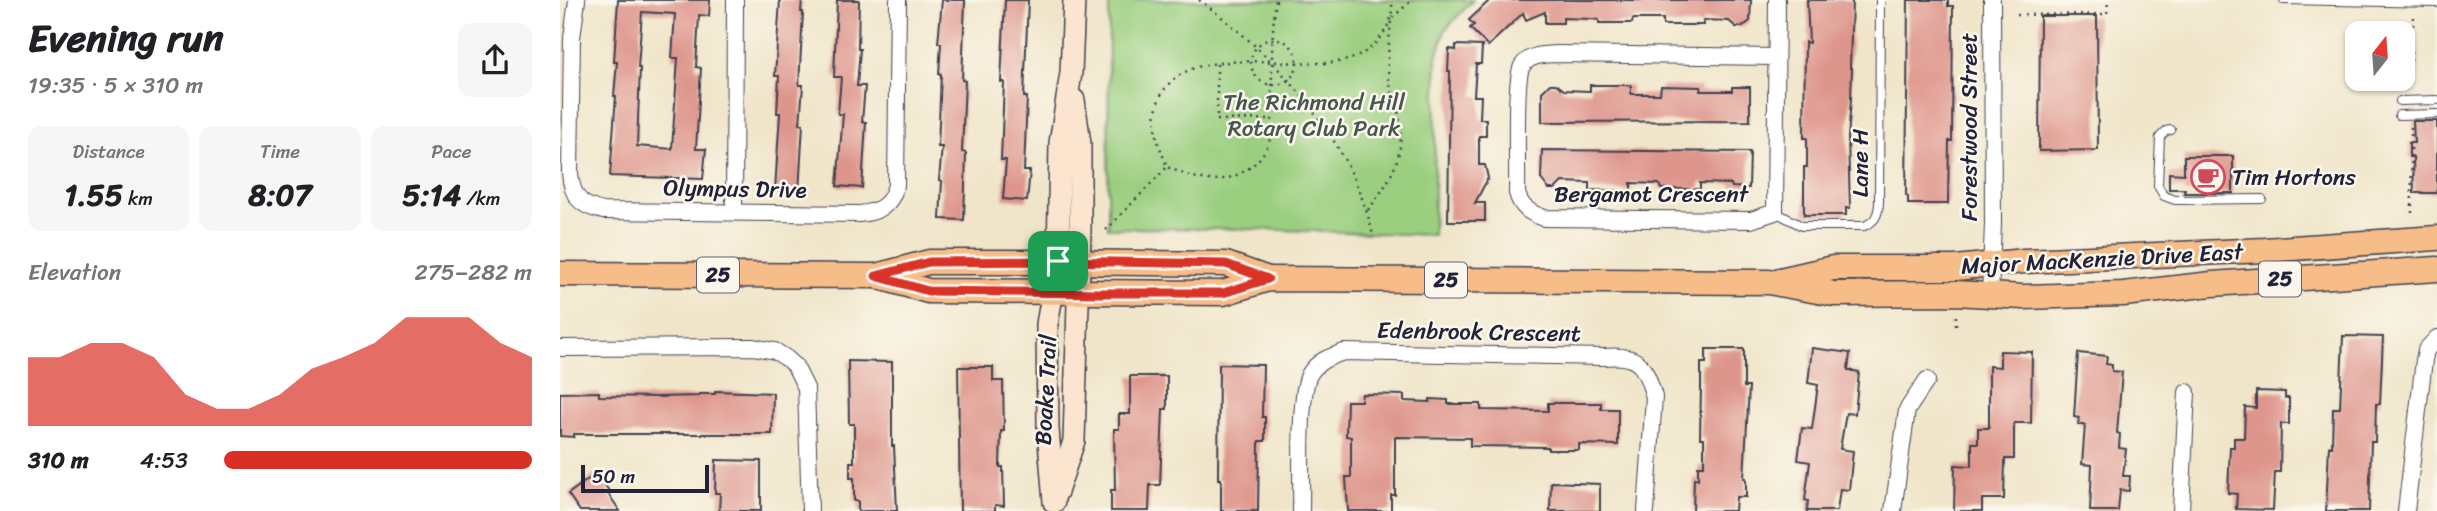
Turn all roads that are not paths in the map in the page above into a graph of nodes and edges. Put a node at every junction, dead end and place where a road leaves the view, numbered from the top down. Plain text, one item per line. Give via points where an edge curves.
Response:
1 (577, 0) edge
2 (735, 0) edge
3 (898, 0) edge
4 (1074, 0) edge
5 (1777, 0) edge
6 (1880, 0) edge
7 (1992, 0) edge
8 (2284, 0) edge
9 (2437, 3) edge
10 (1776, 57) junction
11 (2437, 100) edge
12 (2400, 101) dead end
13 (2437, 114) edge
14 (2399, 115) dead end
15 (2171, 130) dead end
16 (2262, 199) dead end
17 (734, 212) junction
18 (1775, 212) junction
19 (2437, 238) edge
20 (1992, 264) junction
21 (2437, 269) edge
22 (560, 274) edge
23 (1067, 277) junction
24 (1769, 282) junction
25 (1990, 296) junction
26 (2437, 338) edge
27 (560, 348) edge
28 (1927, 380) dead end
29 (2187, 392) dead end
30 (1053, 507) edge
31 (810, 511) edge
32 (1301, 511) edge
33 (1646, 511) edge
34 (1893, 511) edge
35 (2181, 511) edge
36 (2406, 511) edge

1 - 17 street, Olympus Drive via 570,173 578,201 603,211
2 - 17 street
3 - 17 street, Olympus Drive via 896,185 892,198 873,213
4 - 23 street, Boake Trail via 1071,73 1060,143
5 - 10 street, Bergamot Crescent
6 - 18 lane, Lane H via 1876,217 1864,226 1802,226
7 - 20 street, Forestwood Street
8 - 9 lane
10 - 18 street, Bergamot Crescent
10 - 18 street, Bergamot Crescent via 1529,58 1518,75 1517,193 1524,208 1551,218 1751,220
11 - 12 lane
13 - 14 lane
15 - 16 lane via 2160,137 2158,186 2164,196 2175,200
19 - 20 main road, Major MacKenzie Drive East / 25
20 - 24 main road, Major MacKenzie Drive East / 25 via 1833,268
20 - 25 street, Forestwood Street
21 - 25 main road, Major MacKenzie Drive East / 25 via 2123,293
22 - 23 main road, Major MacKenzie Drive East / 25 via 876,276 929,262
23 - 24 main road, Major MacKenzie Drive East / 25 via 1226,264 1268,279
23 - 30 street, Boake Trail via 1047,324
24 - 25 main road, Major MacKenzie Drive East / 25 via 1834,294
26 - 36 street via 2424,360
27 - 31 street via 752,347 786,358 806,388
28 - 34 street via 1907,410
29 - 35 street
32 - 33 street, Edenbrook Crescent via 1304,401 1309,376 1323,359 1344,352 1625,355 1641,363 1654,397

